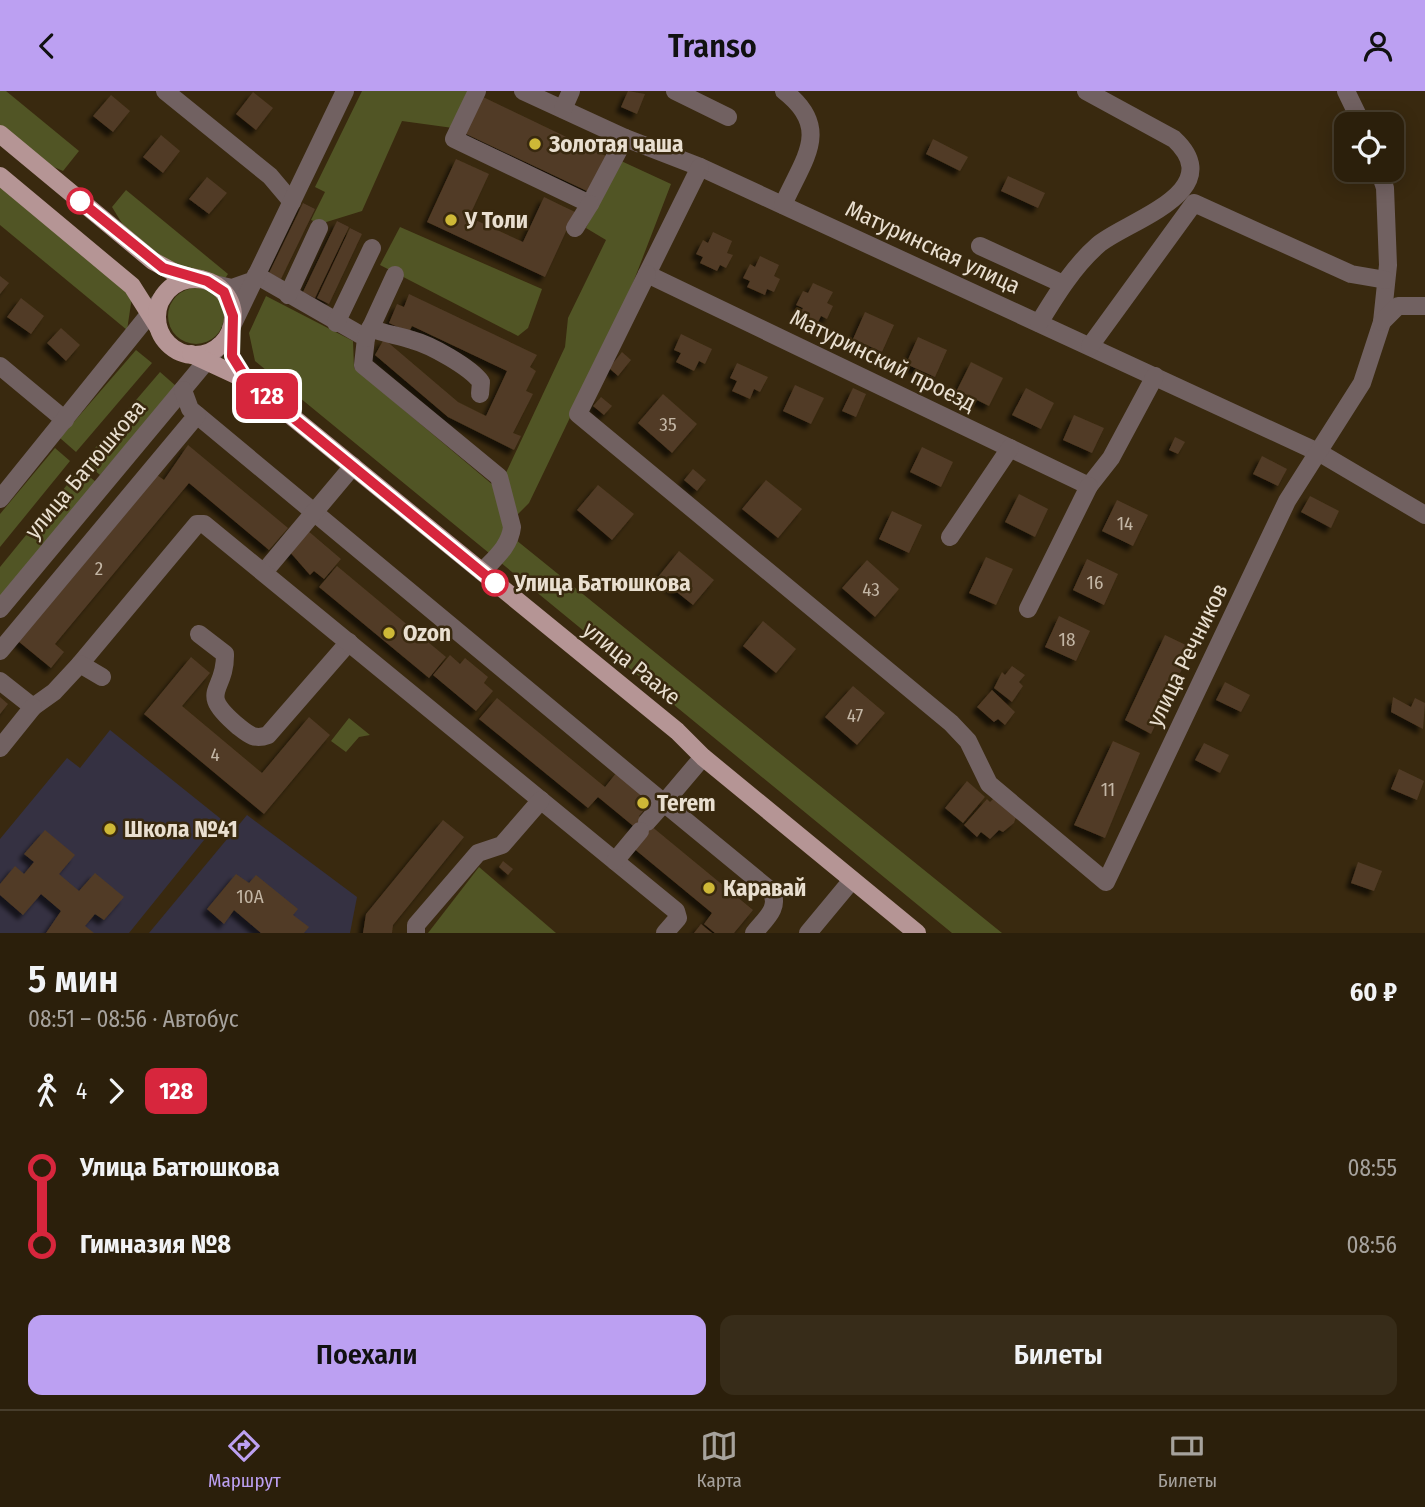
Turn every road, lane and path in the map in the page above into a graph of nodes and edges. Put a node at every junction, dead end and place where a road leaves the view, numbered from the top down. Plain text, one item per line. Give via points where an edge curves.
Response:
1 (164, 91) edge
2 (345, 91) edge
3 (477, 91) edge
4 (523, 91) edge
5 (570, 91) edge
6 (675, 91) edge
7 (784, 91) edge
8 (1086, 91) edge
9 (1346, 91) edge
10 (563, 109) junction
11 (1356, 112) edge
12 (728, 117) dead end
13 (0, 134) edge
14 (625, 138) junction
15 (700, 167) junction
16 (0, 176) edge
17 (1383, 182) edge
18 (292, 202) junction
19 (590, 204) junction
20 (783, 205) junction
21 (319, 228) dead end
22 (575, 228) dead end
23 (980, 246) dead end
24 (372, 248) dead end
25 (647, 274) junction
26 (395, 275) dead end
27 (254, 278) junction
28 (1387, 280) junction
29 (207, 281) junction
30 (1063, 284) junction
31 (288, 295) junction
32 (164, 296) junction
33 (1425, 306) edge
34 (150, 314) junction
35 (1382, 322) junction
36 (335, 323) junction
37 (1039, 323) junction
38 (231, 328) junction
39 (161, 332) junction
40 (368, 333) junction
41 (1090, 346) junction
42 (206, 353) junction
43 (0, 366) edge
44 (1155, 376) junction
45 (247, 380) junction
46 (183, 390) junction
47 (480, 394) dead end
48 (197, 415) junction
49 (65, 421) junction
50 (1010, 448) junction
51 (1320, 453) junction
52 (353, 466) junction
53 (1089, 486) junction
54 (0, 499) edge
55 (313, 513) junction
56 (1425, 515) edge
57 (950, 537) dead end
58 (264, 572) junction
59 (482, 572) junction
60 (0, 609) edge
61 (1028, 609) dead end
62 (199, 634) dead end
63 (349, 642) junction
64 (0, 651) edge
65 (80, 664) junction
66 (102, 677) dead end
67 (0, 681) edge
68 (33, 707) junction
69 (0, 748) edge
70 (703, 757) junction
71 (541, 800) junction
72 (664, 803) junction
73 (615, 861) junction
74 (852, 880) junction
75 (416, 933) edge
76 (665, 933) edge
77 (754, 933) edge
78 (808, 933) edge
79 (917, 933) edge

1 - 18 street via 270,176
2 - 18 street
3 - 19 street via 454,139
4 - 10 street, Матуринская улица
5 - 10 street
6 - 12 street
7 - 20 street via 807,112 813,131
8 - 30 street via 1174,139 1185,149 1188,176 1166,207 1097,245
9 - 11 street
10 - 14 street, Матуринская улица
13 - 29 main road via 153,261 177,274
14 - 15 street, Матуринская улица
14 - 19 street
15 - 20 street, Матуринская улица
15 - 25 street
16 - 34 main road via 132,286
17 - 28 street
18 - 27 street
19 - 22 street
20 - 37 street, Матуринская улица
21 - 31 street
23 - 30 street
24 - 36 street
25 - 50 street, Матуринский проезд
25 - 51 street, улица Речников via 578,414 951,723 968,741 989,784 1106,882 1287,501
26 - 40 street
27 - 29 street via 232,288
27 - 31 street
27 - 38 street
28 - 35 street
28 - 41 street via 1351,274 1194,203
29 - 32 main road via 180,282
29 - 38 main road via 231,303
30 - 37 street
31 - 36 street
32 - 34 street, улица Батюшкова
32 - 39 main road via 158,310
33 - 35 street via 1398,306
34 - 39 main road
34 - 49 street, улица Батюшкова
35 - 51 street via 1362,383
36 - 40 street
37 - 41 street, Матуринская улица
38 - 42 main road
38 - 45 main road via 232,356
39 - 42 main road via 176,349
40 - 47 street via 413,340 473,371 481,381
40 - 59 street via 363,365 499,477 511,534
41 - 44 street, Матуринская улица
42 - 45 main road
42 - 46 street, улица Батюшкова
43 - 49 street
44 - 51 street, Матуринская улица
44 - 53 street via 1111,458
45 - 52 main road, улица Раахе
46 - 48 street
46 - 60 street, улица Батюшкова
48 - 55 street
48 - 64 street
49 - 54 street, улица Батюшкова
50 - 53 street, Матуринский проезд
50 - 57 street
51 - 56 street, Матуринская улица
52 - 55 street
52 - 59 main road, улица Раахе
53 - 61 street
55 - 58 street
55 - 72 street
58 - 63 street
58 - 65 street via 204,524 197,524
59 - 70 main road, улица Раахе
62 - 63 street via 225,654 214,691 219,711 258,738 268,735
63 - 71 street
65 - 66 street
65 - 68 street
67 - 68 street
68 - 69 street
70 - 72 street
70 - 74 main road, улица Раахе
71 - 73 street
71 - 75 street via 502,845 478,853 416,925
72 - 73 street
72 - 77 street via 771,891 774,909
73 - 76 street via 676,911 678,918
74 - 78 street
74 - 79 main road, улица Раахе

